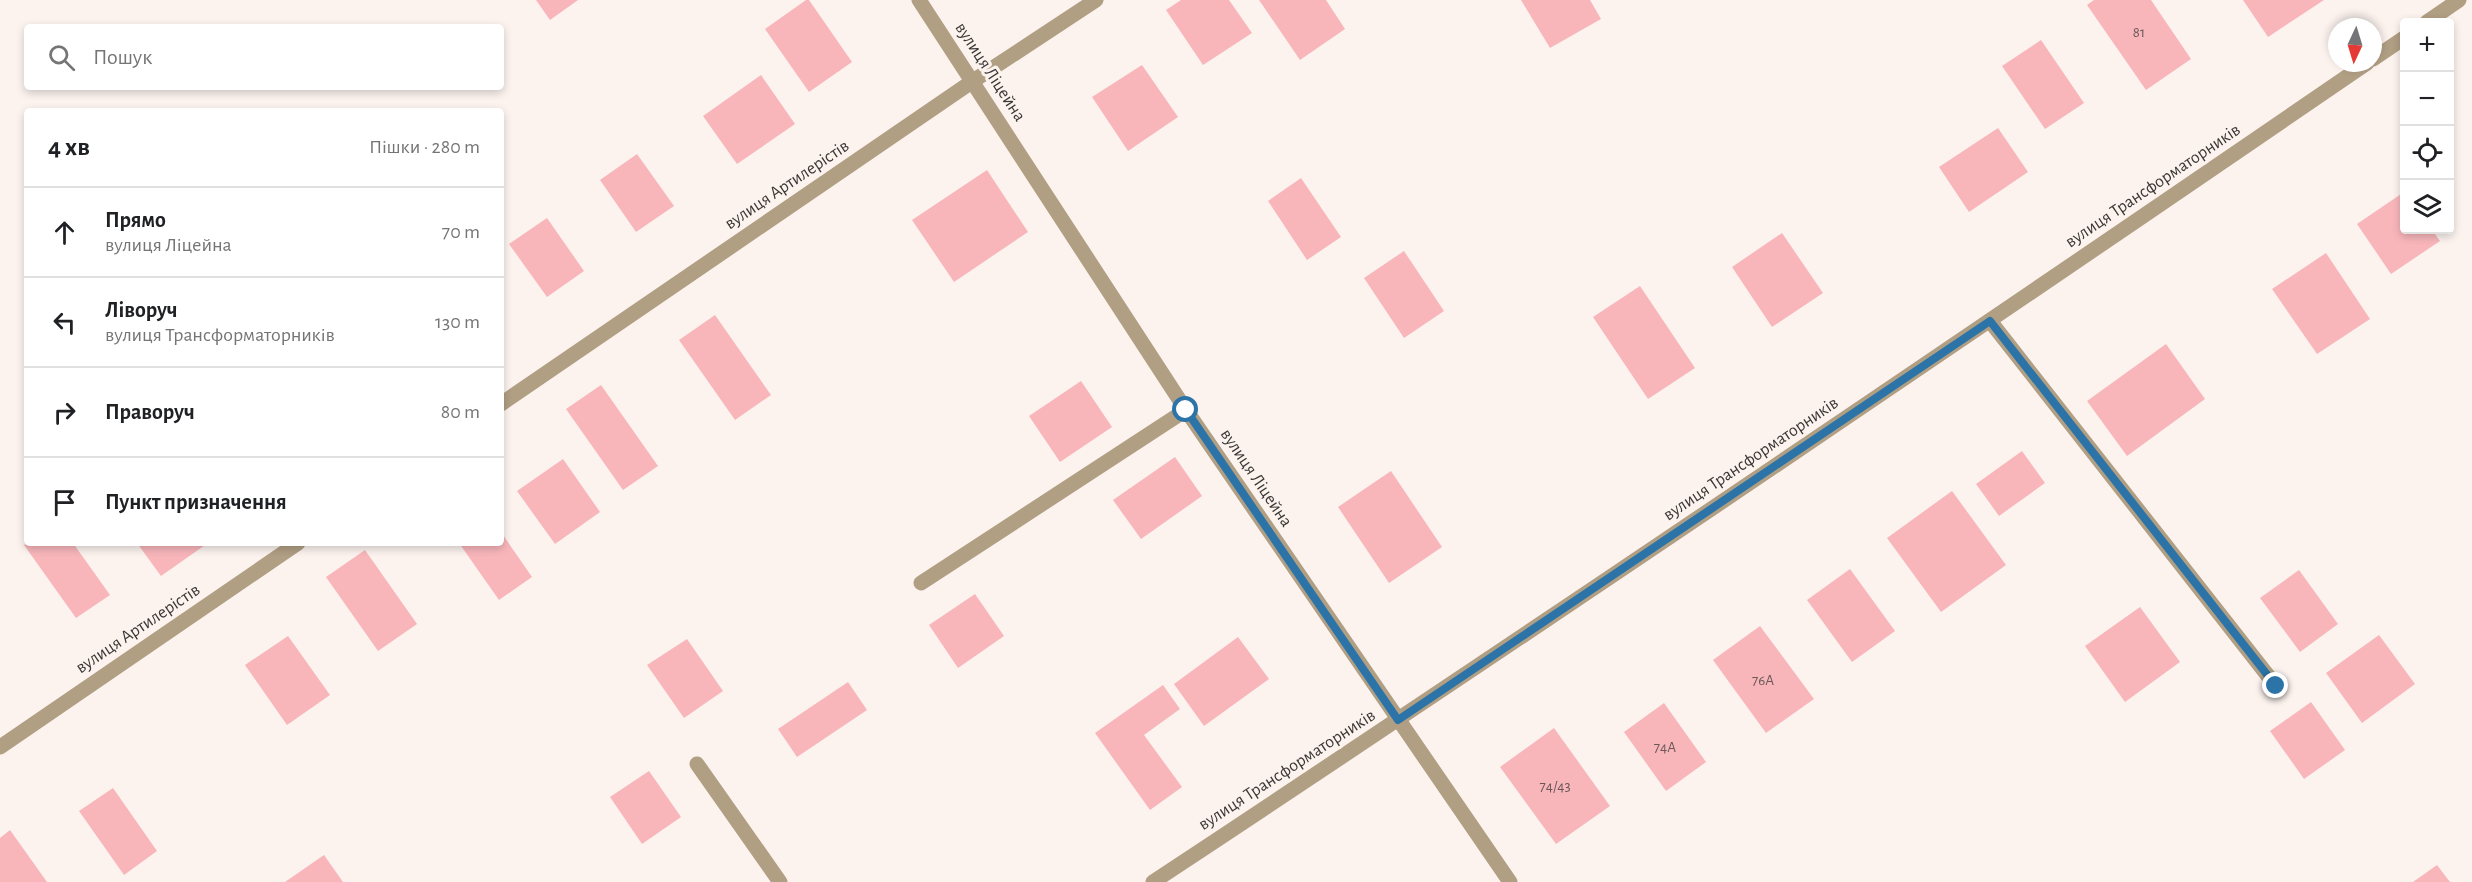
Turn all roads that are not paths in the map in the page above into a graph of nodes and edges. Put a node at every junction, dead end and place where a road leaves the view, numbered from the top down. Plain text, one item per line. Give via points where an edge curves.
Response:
1 (919, 0) edge
2 (1096, 0) edge
3 (2459, 0) edge
4 (2433, 18) edge
5 (2400, 41) edge
6 (2382, 53) edge
7 (2354, 72) edge
8 (974, 81) junction
9 (1990, 321) junction
10 (504, 402) edge
11 (1186, 410) junction
12 (294, 546) edge
13 (921, 582) dead end
14 (2276, 686) dead end
15 (1398, 720) junction
16 (0, 747) edge
17 (697, 764) dead end
18 (780, 882) edge
19 (1153, 882) edge
20 (1510, 882) edge

1 - 8 street, вулиця Ліцейна
2 - 8 street, вулиця Артилерістів
3 - 4 street
5 - 6 street
7 - 9 street, вулиця Трансформаторників
8 - 10 street, вулиця Артилерістів
8 - 11 street, вулиця Ліцейна
9 - 14 street
9 - 15 street, вулиця Трансформаторників
11 - 13 street
11 - 15 street, вулиця Ліцейна
12 - 16 street, вулиця Артилерістів
15 - 19 street, вулиця Трансформаторників
15 - 20 street, вулиця Ліцейна
17 - 18 street

